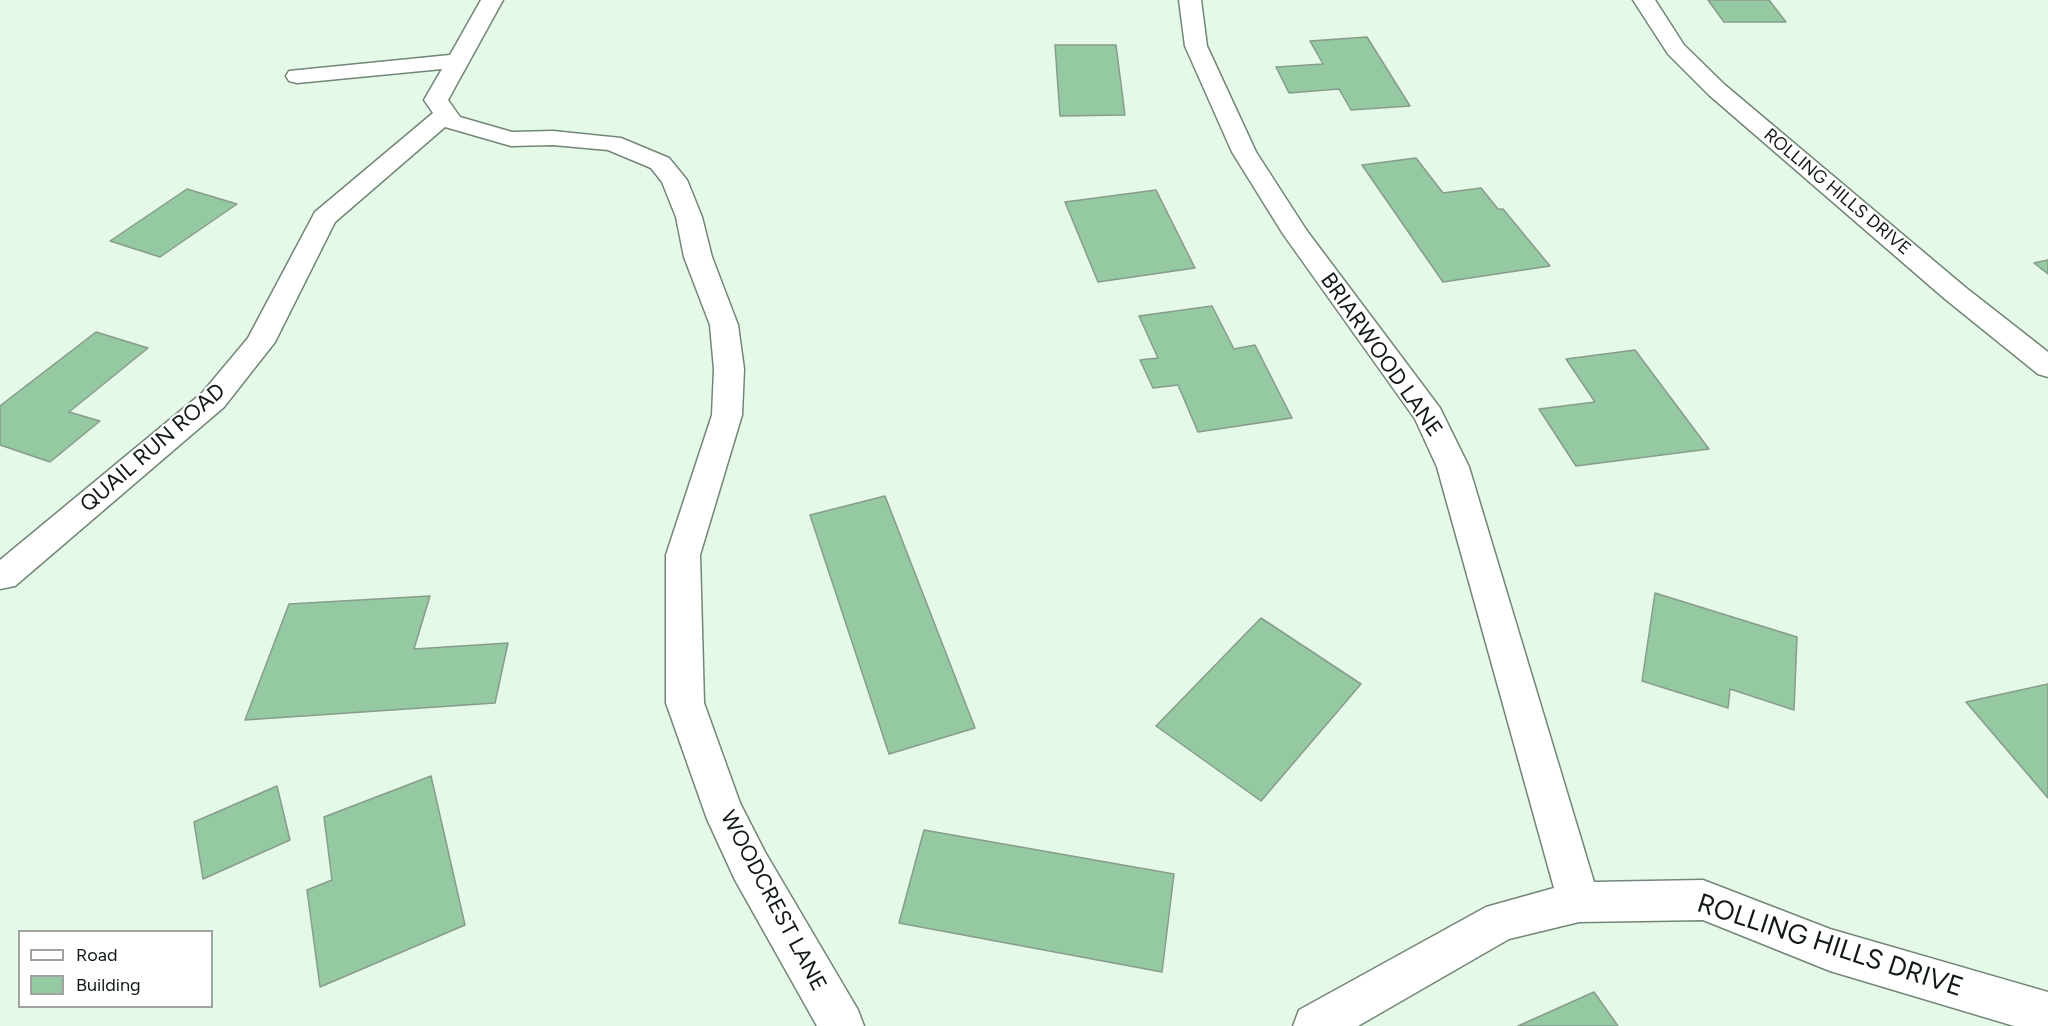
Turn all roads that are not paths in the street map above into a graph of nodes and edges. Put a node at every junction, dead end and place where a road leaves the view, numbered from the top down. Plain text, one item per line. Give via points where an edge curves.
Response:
1 (492, 0) edge
2 (1190, 0) edge
3 (1644, 0) edge
4 (458, 61) junction
5 (297, 76) dead end
6 (445, 115) junction
7 (2048, 367) edge
8 (3, 577) dead end
9 (1579, 902) junction
10 (2048, 1014) edge
11 (842, 1026) edge
12 (1315, 1026) edge

1 - 4 street
2 - 9 street, BRIARWOOD LANE via 1196,46 1244,152 1296,234 1429,416 1453,467
3 - 7 street, ROLLING HILLS DRIVE via 1676,49 1717,90
4 - 5 street
4 - 6 street via 436,100
6 - 8 street, QUAIL RUN ROAD via 324,218 260,342 213,400
6 - 11 street, WOODCREST LANE via 452,122 511,139 612,143 650,157 674,180 724,325 729,369 727,415 683,555 685,703 721,806 750,866
9 - 10 street, ROLLING HILLS DRIVE via 1704,900 1830,950
9 - 12 street, ROLLING HILLS DRIVE via 1501,921

